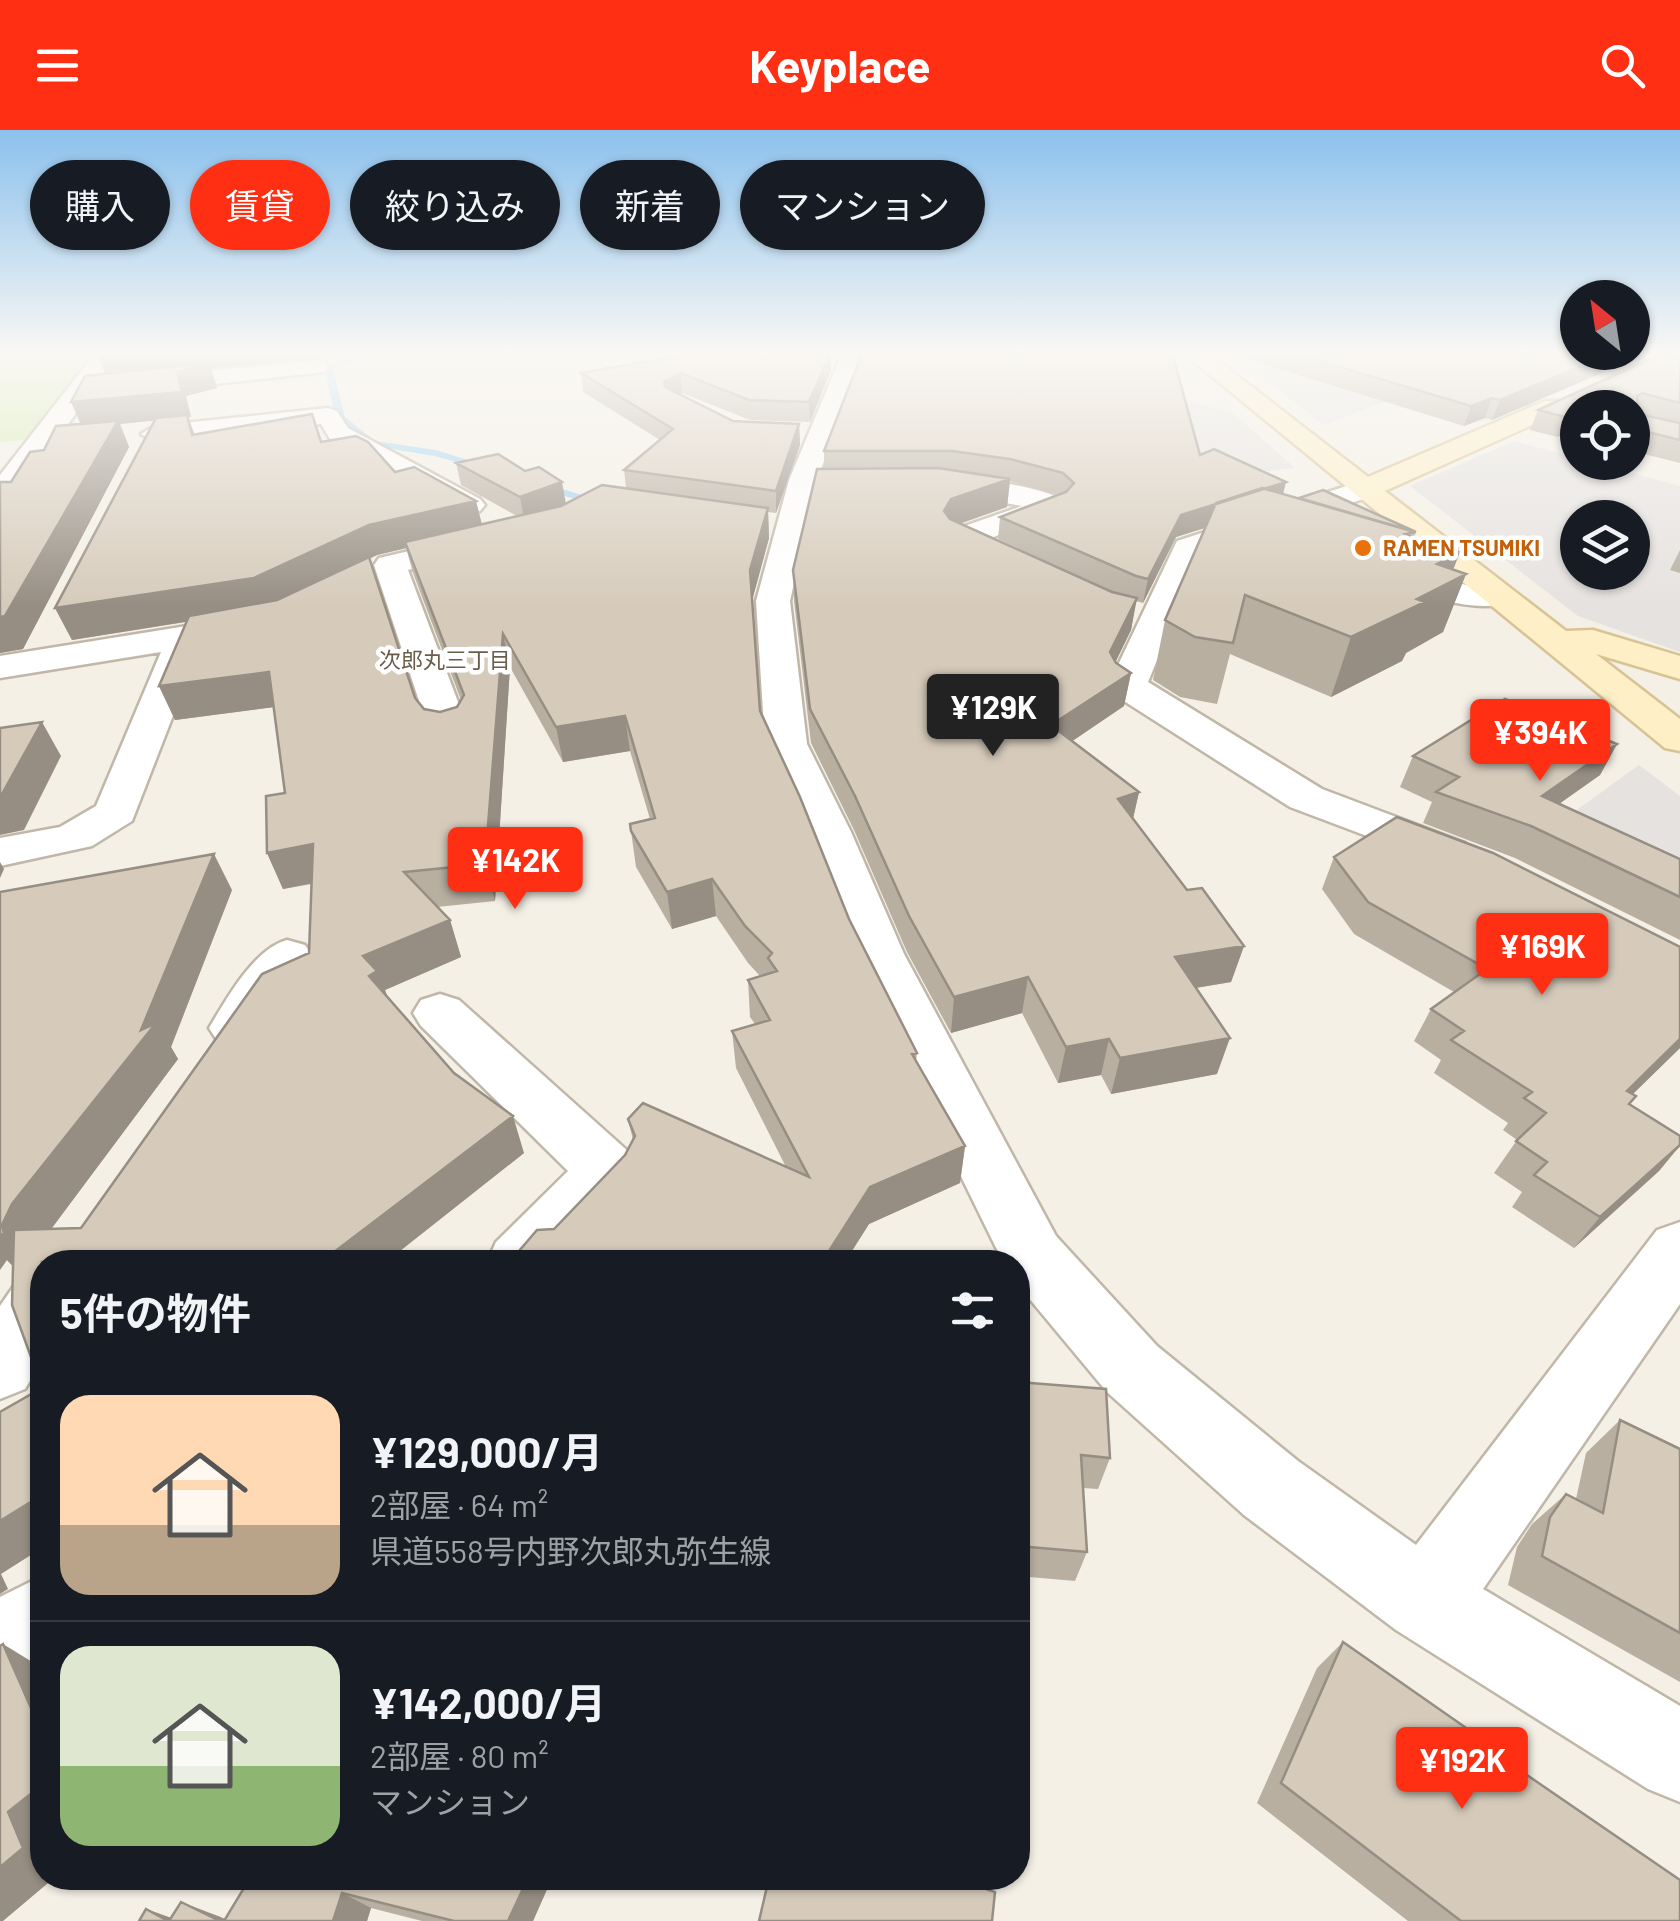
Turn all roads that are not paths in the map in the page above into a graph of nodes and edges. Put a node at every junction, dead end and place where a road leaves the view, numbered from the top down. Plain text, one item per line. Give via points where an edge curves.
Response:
1 (80, 440) edge
2 (151, 440) edge
3 (351, 440) edge
4 (819, 440) edge
5 (1303, 440) edge
6 (1483, 440) edge
7 (44, 442) joint
8 (136, 468) edge
9 (903, 484) edge
10 (1365, 489) junction
11 (0, 493) edge
12 (1250, 529) junction
13 (1304, 546) edge
14 (1357, 562) edge
15 (390, 566) junction
16 (1032, 572) edge
17 (357, 582) edge
18 (1498, 596) junction
19 (292, 614) edge
20 (56, 626) edge
21 (185, 637) junction
22 (1559, 642) junction
23 (39, 661) junction
24 (0, 667) edge
25 (1680, 668) edge
26 (449, 730) edge
27 (1680, 739) edge
28 (0, 852) edge
29 (1479, 864) edge
30 (288, 957) edge
31 (440, 1014) dead end
32 (208, 1070) edge
33 (532, 1250) edge
34 (1030, 1250) edge
35 (1030, 1250) edge
36 (1680, 1250) edge
37 (30, 1320) edge
38 (0, 1366) edge
39 (1425, 1600) junction
40 (30, 1627) edge
41 (0, 1648) edge
42 (1680, 1758) edge

1 - 7 street
2 - 8 street
3 - 15 street via 512,529
4 - 34 street via 801,481 773,601 786,744 878,954
5 - 10 main road
6 - 10 main road
7 - 11 street
9 - 16 street via 937,483 1052,505 960,538
10 - 12 street
10 - 18 main road
12 - 13 street
12 - 29 street via 1188,548 1138,617 1127,686 1306,798
14 - 18 street via 1464,594
15 - 17 street
15 - 26 street
18 - 22 main road
19 - 21 street
20 - 23 street
21 - 23 street
21 - 28 street via 116,812 96,831
22 - 25 main road via 1593,641
22 - 27 main road
23 - 24 street
30 - 32 street
31 - 33 street via 608,1171
35 - 39 street via 1132,1369 1272,1488
36 - 39 street
37 - 38 street
39 - 42 street
40 - 41 street

